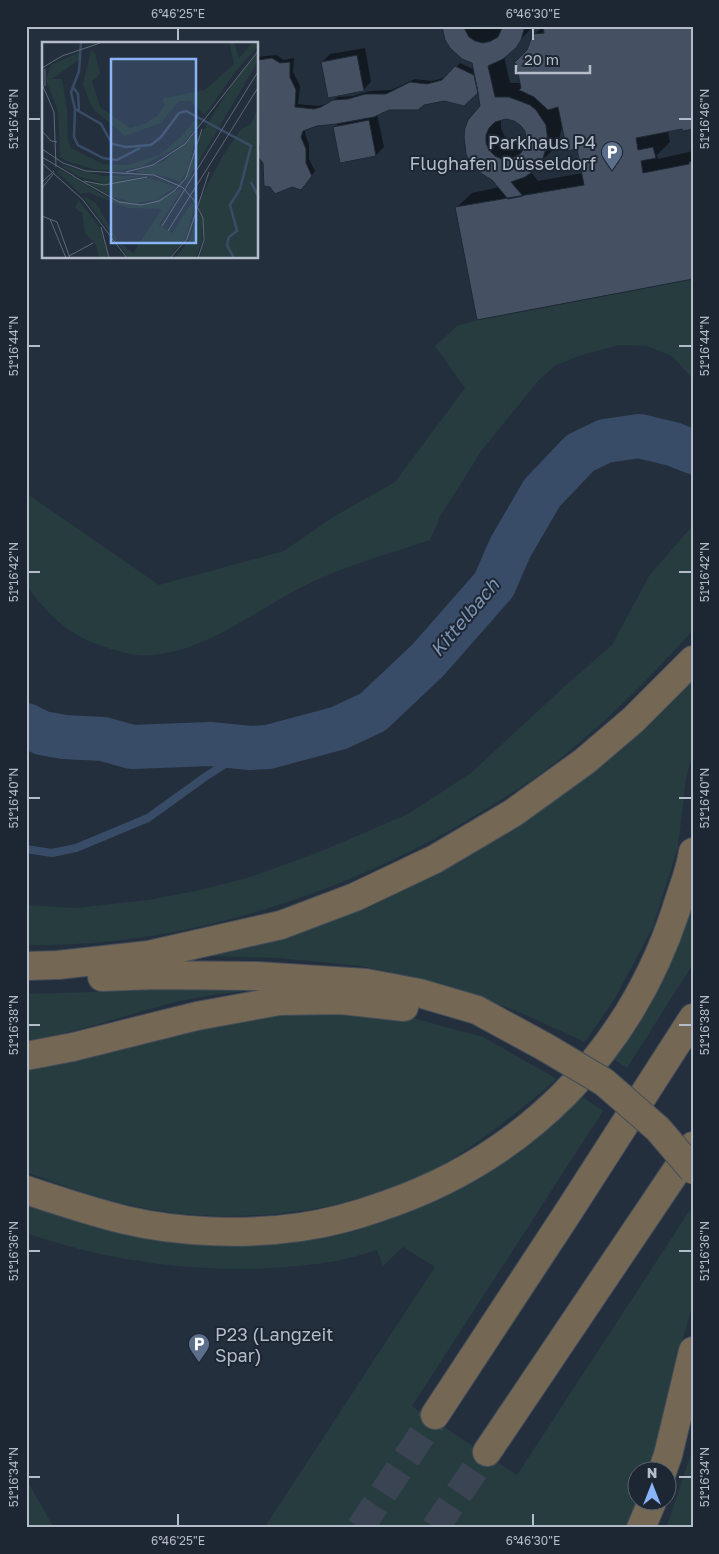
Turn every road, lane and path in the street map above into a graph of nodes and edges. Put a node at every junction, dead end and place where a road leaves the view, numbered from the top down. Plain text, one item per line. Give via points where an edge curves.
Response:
1 (693, 660) edge
2 (693, 852) edge
3 (26, 966) edge
4 (26, 981) edge
5 (693, 1018) edge
6 (545, 1047) junction
7 (26, 1056) edge
8 (693, 1146) edge
9 (693, 1170) edge
10 (26, 1190) edge
11 (693, 1351) edge
12 (434, 1415) tunnel mouth
13 (487, 1452) tunnel mouth
14 (666, 1462) edge
15 (648, 1512) edge
16 (641, 1528) edge

1 - 3 highway via 585,762 513,813 435,859 355,897 282,925 149,955
2 - 10 highway via 666,939 634,1004 594,1061 540,1118 495,1151 440,1183 405,1199 350,1217 302,1227 260,1231 175,1228 127,1220
4 - 6 highway via 165,975 257,976 366,983 420,993 478,1010
5 - 12 highway
6 - 7 highway via 456,1018 396,1005 341,1000 279,1001 197,1016 74,1048
6 - 9 highway, bridge via 604,1082 658,1129
8 - 13 highway
11 - 14 highway
15 - 16 highway

